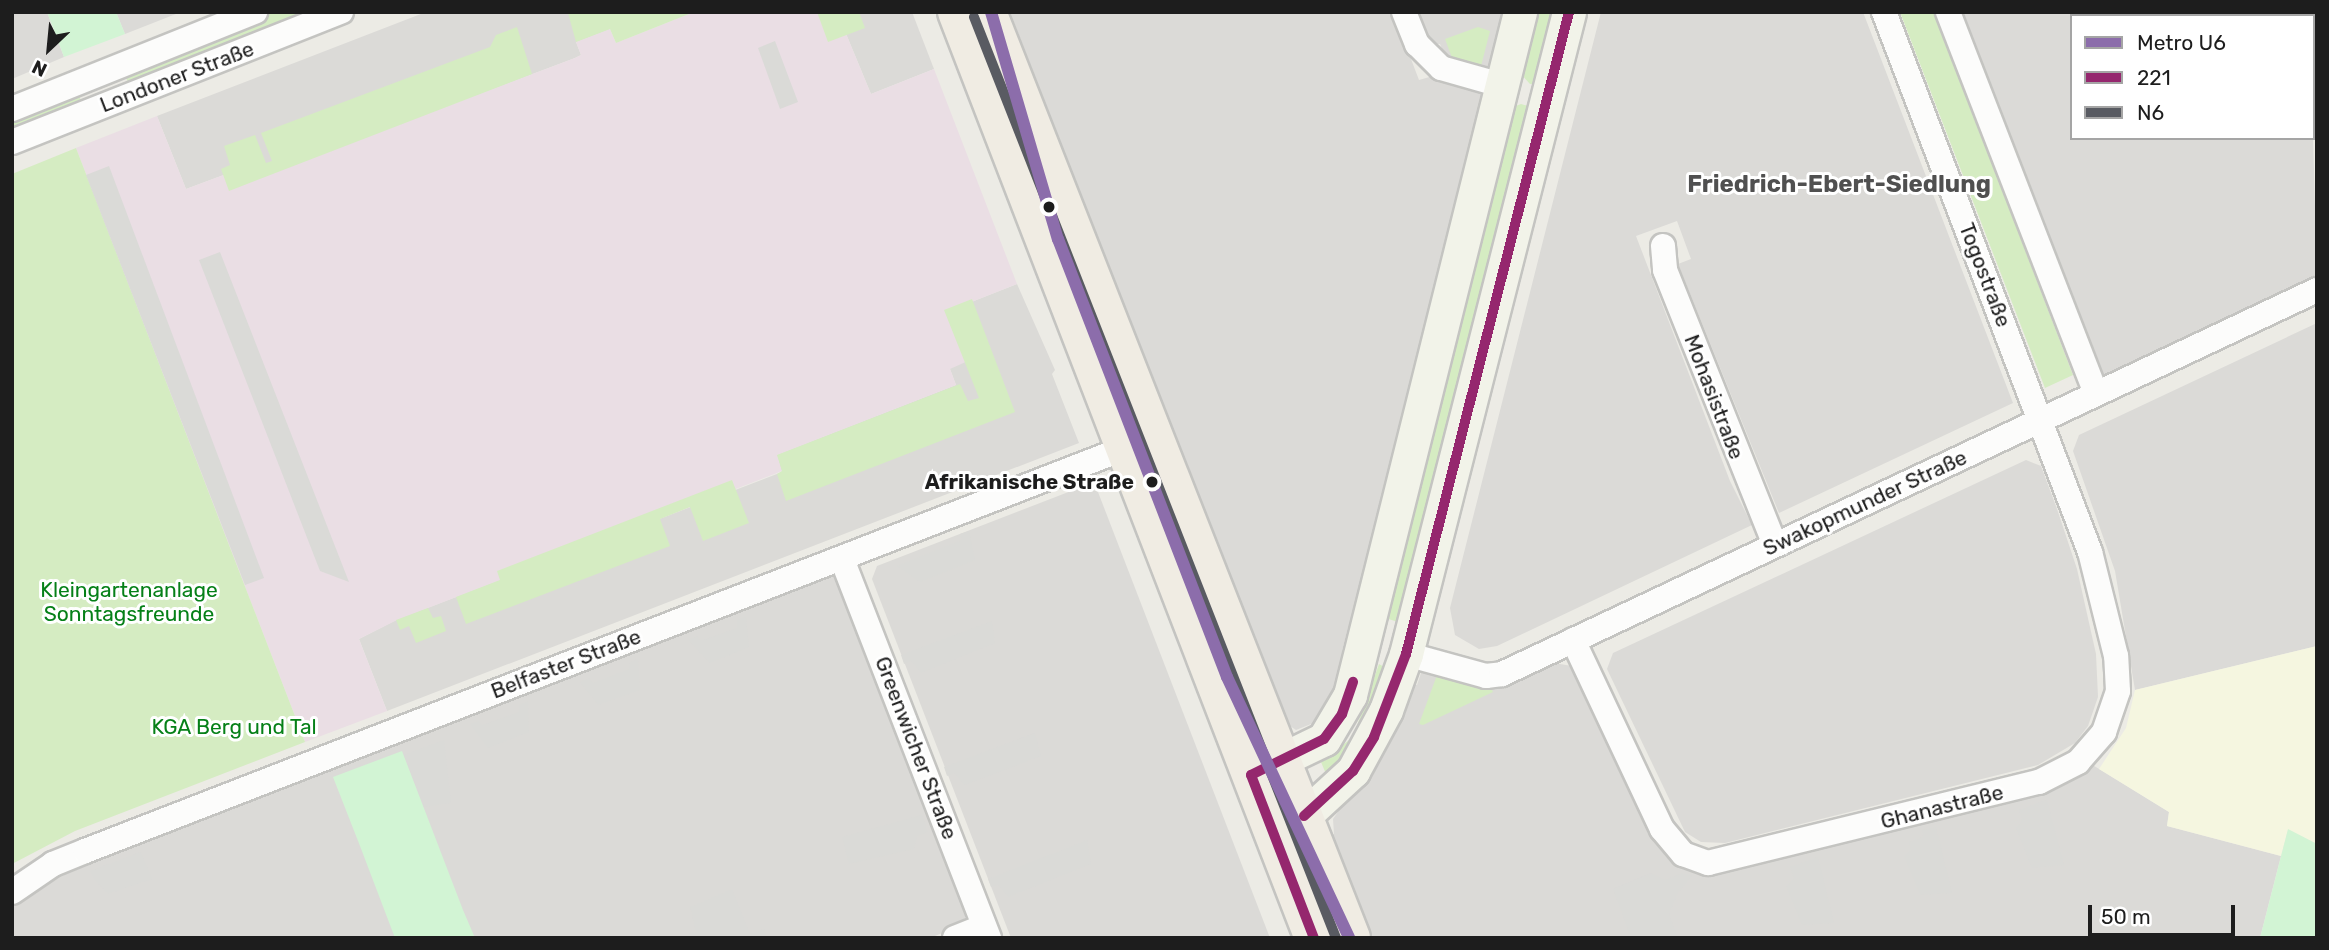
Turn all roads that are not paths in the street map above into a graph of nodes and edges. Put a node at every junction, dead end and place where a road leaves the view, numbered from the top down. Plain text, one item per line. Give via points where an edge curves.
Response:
1 (255, 12) edge
2 (341, 12) edge
3 (957, 12) edge
4 (987, 12) edge
5 (1404, 12) edge
6 (1520, 12) edge
7 (1569, 12) edge
8 (1884, 12) edge
9 (1948, 12) edge
10 (1501, 85) junction
11 (1546, 97) junction
12 (12, 109) edge
13 (12, 142) edge
14 (1663, 246) dead end
15 (2317, 290) edge
16 (2096, 393) junction
17 (2041, 421) junction
18 (1125, 448) junction
19 (1775, 545) junction
20 (842, 559) junction
21 (1573, 640) junction
22 (1363, 642) junction
23 (1406, 654) junction
24 (1267, 767) junction
25 (1288, 823) junction
26 (12, 892) edge
27 (986, 932) edge
28 (955, 938) edge
29 (1314, 938) edge
30 (1351, 938) edge

1 - 12 street, Londoner Straße
2 - 13 street, Londoner Straße
3 - 18 main road
4 - 24 main road via 1180,509 1225,607
5 - 10 street via 1417,44 1441,68
6 - 10 street
7 - 11 street
8 - 17 street, Togostraße
9 - 16 street
10 - 11 street
10 - 22 street
11 - 23 street
14 - 19 street, Mohasistraße via 1665,270
15 - 16 street, Swakopmunder Straße
16 - 17 street, Swakopmunder Straße
17 - 19 street, Swakopmunder Straße
17 - 21 street, Ghanastraße via 2102,590 2118,691 2104,732 2093,748 2058,775 1722,861 1695,859 1683,854 1662,829
18 - 20 street, Belfaster Straße
18 - 24 main road
19 - 21 street, Swakopmunder Straße
20 - 26 street, Belfaster Straße via 53,864
20 - 27 street, Greenwicher Straße
21 - 23 street, Swakopmunder Straße via 1502,674 1486,676
22 - 23 street
22 - 24 street via 1350,695 1331,732
23 - 25 street via 1374,737 1353,771
24 - 25 main road
25 - 29 main road
25 - 30 main road
27 - 28 street

